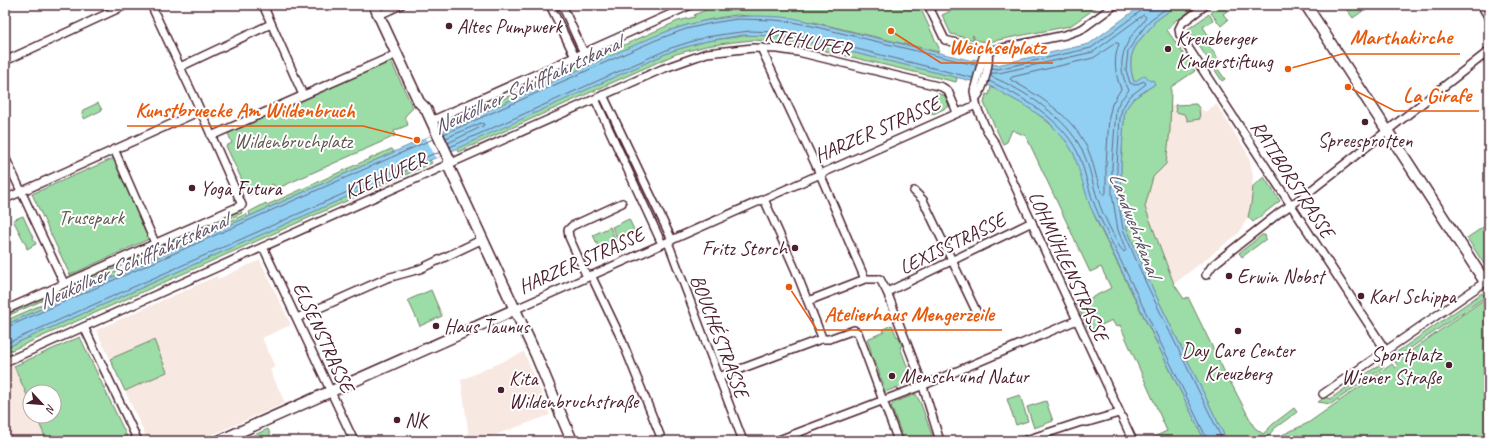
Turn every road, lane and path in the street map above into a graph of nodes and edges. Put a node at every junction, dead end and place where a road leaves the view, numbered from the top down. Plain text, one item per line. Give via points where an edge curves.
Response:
1 (126, 5) edge
2 (151, 5) edge
3 (263, 5) edge
4 (374, 5) edge
5 (401, 5) edge
6 (550, 5) edge
7 (562, 5) edge
8 (691, 5) edge
9 (928, 5) edge
10 (1115, 5) edge
11 (1206, 5) edge
12 (1306, 5) edge
13 (1481, 5) edge
14 (379, 15) junction
15 (1489, 18) edge
16 (271, 24) junction
17 (761, 48) junction
18 (988, 51) junction
19 (1489, 51) edge
20 (584, 53) junction
21 (397, 54) junction
22 (575, 57) junction
23 (5, 61) edge
24 (180, 67) junction
25 (303, 95) junction
26 (603, 95) junction
27 (594, 99) junction
28 (976, 101) junction
29 (419, 102) junction
30 (200, 111) junction
31 (957, 112) junction
32 (431, 121) junction
33 (1387, 131) junction
34 (434, 134) junction
35 (211, 136) junction
36 (114, 149) junction
37 (5, 157) edge
38 (448, 164) junction
39 (820, 174) junction
40 (21, 191) junction
41 (914, 191) dead end
42 (5, 199) edge
43 (764, 199) junction
44 (622, 203) dead end
45 (1291, 205) junction
46 (1032, 222) junction
47 (484, 239) junction
48 (667, 242) junction
49 (155, 243) junction
50 (263, 247) junction
51 (952, 260) junction
52 (1206, 275) dead end
53 (589, 276) junction
54 (865, 279) junction
55 (1487, 280) edge
56 (64, 283) junction
57 (887, 292) junction
58 (808, 301) junction
59 (516, 309) junction
60 (5, 310) edge
61 (978, 315) dead end
62 (297, 318) junction
63 (1077, 320) junction
64 (84, 327) junction
65 (821, 339) junction
66 (1386, 351) junction
67 (5, 362) edge
68 (719, 377) junction
69 (922, 386) junction
70 (331, 391) junction
71 (1323, 394) dead end
72 (883, 400) junction
73 (1119, 413) junction
74 (660, 435) dead end
75 (138, 441) edge
76 (219, 441) edge
77 (354, 441) edge
78 (572, 441) edge
79 (742, 441) edge
80 (776, 441) edge
81 (898, 441) edge
82 (940, 441) edge
83 (1023, 441) edge
84 (1132, 441) edge

1 - 23 street
2 - 24 street
3 - 16 street
4 - 14 street
5 - 14 street
6 - 22 street
7 - 20 street
8 - 20 street
9 - 18 street via 944,39
10 - 18 street via 1073,33
11 - 45 street, RATIBORSTRASSE via 1182,23 1178,29 1180,35
12 - 33 street
13 - 15 street
14 - 21 street
16 - 24 street
16 - 25 street
17 - 26 street, KIEHLUFER via 707,53 662,69
17 - 31 street, KIEHLUFER via 798,52 936,85 948,91
17 - 39 street
18 - 28 street via 983,57 985,63 974,91
19 - 33 street
20 - 22 street
21 - 25 street
21 - 29 street
22 - 32 street
24 - 30 street
25 - 35 street
26 - 27 street, KIEHLUFER
26 - 48 street, BOUCHÉSTRASSE
27 - 38 street, KIEHLUFER
27 - 48 street, BOUCHÉSTRASSE
28 - 31 street, HARZER STRASSE
28 - 46 street, LOHMÜHLENSTRASSE via 988,133
29 - 32 street via 426,109
29 - 34 street via 418,108
30 - 35 street
30 - 36 street
31 - 39 street, HARZER STRASSE
32 - 34 street
33 - 45 street
33 - 55 street
34 - 38 street via 444,155 443,161
35 - 49 street via 242,205
36 - 40 street
36 - 49 street
37 - 40 street
38 - 47 street
38 - 50 street, KIEHLUFER
39 - 43 street, HARZER STRASSE
39 - 54 street
40 - 42 street
40 - 56 street
41 - 51 street via 923,200
43 - 48 street, HARZER STRASSE
43 - 58 street
44 - 53 street via 568,230
45 - 52 street via 1212,266
45 - 66 street, RATIBORSTRASSE
46 - 51 street, LEXISSTRASSE
46 - 63 street, LOHMÜHLENSTRASSE
47 - 59 street
47 - 62 street via 420,269 387,278
48 - 53 street, HARZER STRASSE
48 - 68 street, BOUCHÉSTRASSE
49 - 56 street
50 - 62 street, ELSENSTRASSE
50 - 64 street, KIEHLUFER
51 - 57 street, LEXISSTRASSE
51 - 61 street
53 - 59 street, HARZER STRASSE
53 - 74 street via 620,338
54 - 57 street via 880,279
54 - 58 street
55 - 66 street
56 - 60 street
57 - 69 street
58 - 65 street
59 - 70 street, HARZER STRASSE
59 - 78 street
62 - 70 street, ELSENSTRASSE
63 - 69 street
63 - 73 street, LOHMÜHLENSTRASSE
64 - 67 street, KIEHLUFER
64 - 75 street
65 - 68 street
65 - 72 street via 856,331
66 - 71 street
68 - 79 street, BOUCHÉSTRASSE
69 - 72 street
69 - 82 street
70 - 76 street, HARZER STRASSE
70 - 77 street, ELSENSTRASSE
72 - 80 street
72 - 81 street
73 - 83 street
73 - 84 street, LOHMÜHLENSTRASSE

